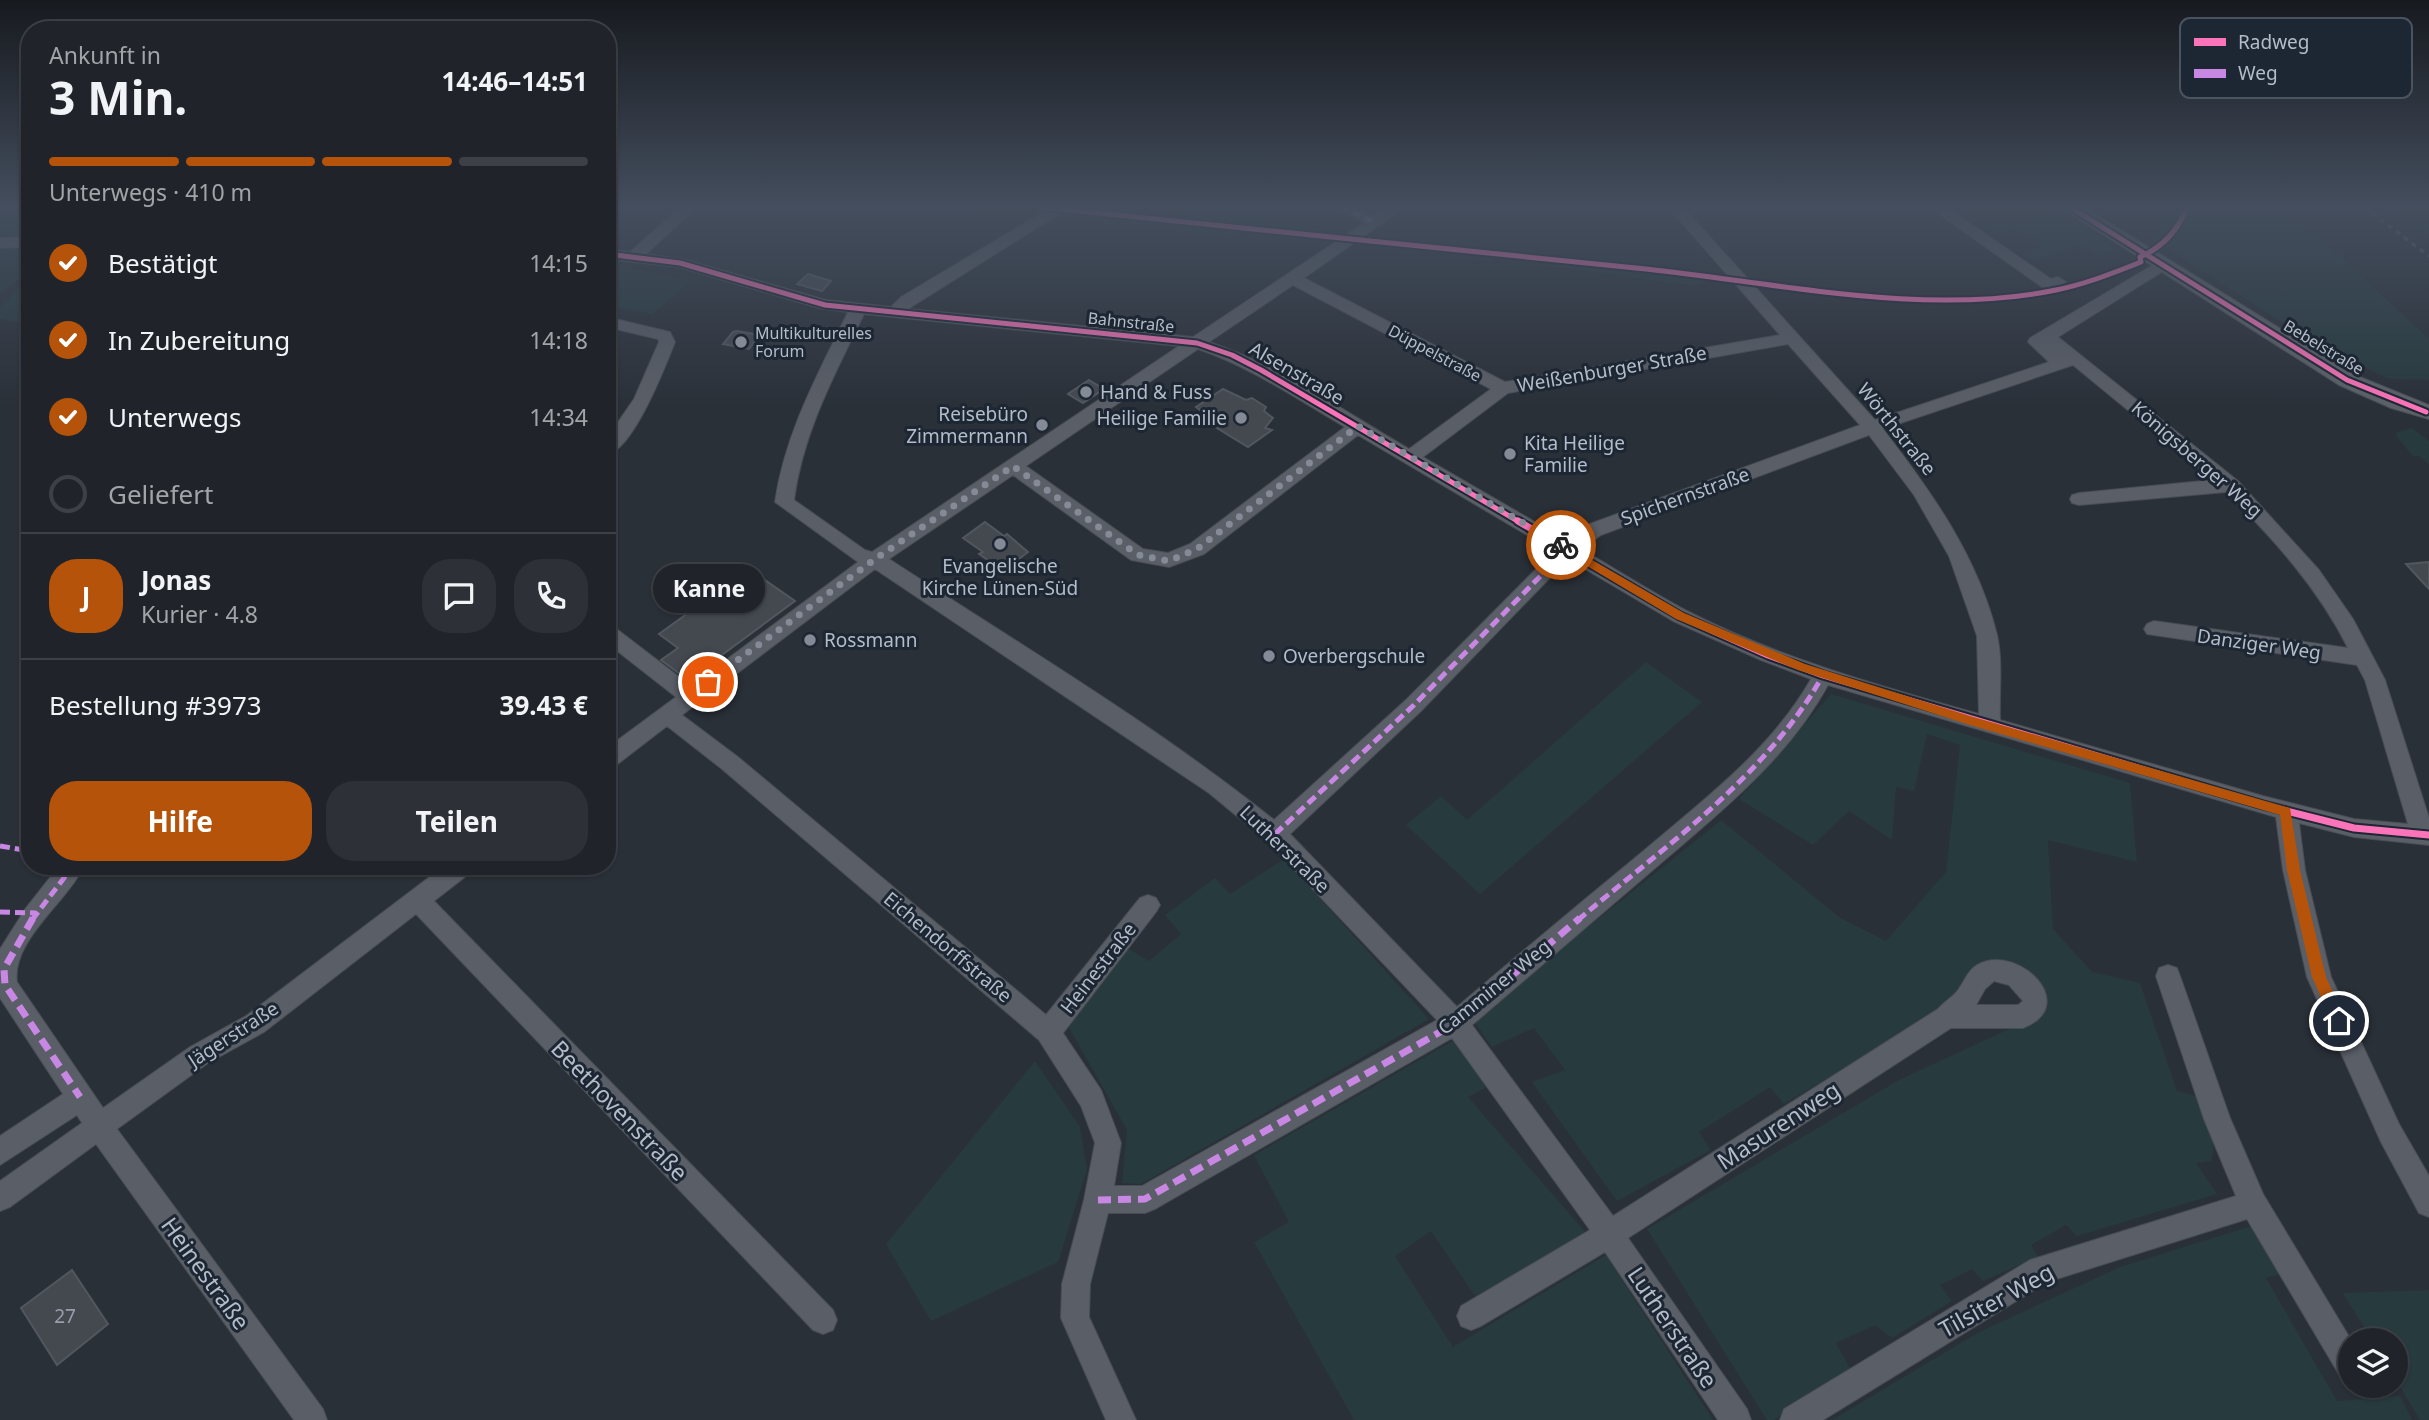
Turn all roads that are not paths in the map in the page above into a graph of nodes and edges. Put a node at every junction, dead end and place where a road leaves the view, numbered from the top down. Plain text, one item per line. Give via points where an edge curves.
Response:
1 (714, 273) edge
2 (952, 273) edge
3 (1300, 273) edge
4 (1735, 273) edge
5 (2032, 273) edge
6 (2151, 273) edge
7 (2177, 273) edge
8 (1293, 278) junction
9 (2058, 282) dead end
10 (858, 309) junction
11 (895, 312) junction
12 (616, 324) edge
13 (1793, 338) junction
14 (1197, 343) junction
15 (2068, 361) junction
16 (1503, 388) junction
17 (2428, 414) edge
18 (1358, 426) junction
19 (1872, 427) junction
20 (616, 440) edge
21 (1411, 457) junction
22 (1013, 466) junction
23 (2232, 485) junction
24 (2079, 499) dead end
25 (1567, 549) junction
26 (875, 559) junction
27 (2154, 629) dead end
28 (616, 639) edge
29 (2365, 658) junction
30 (1823, 675) junction
31 (689, 696) junction
32 (666, 714) junction
33 (1990, 726) junction
34 (616, 753) edge
35 (2286, 811) junction
36 (1275, 834) junction
37 (2426, 835) edge
38 (66, 875) edge
39 (448, 875) edge
40 (417, 900) junction
41 (1148, 905) dead end
42 (2168, 976) dead end
43 (1947, 1017) dead end
44 (1456, 1023) junction
45 (1048, 1032) junction
46 (80, 1097) junction
47 (100, 1127) junction
48 (0, 1152) edge
49 (0, 1197) edge
50 (1098, 1200) junction
51 (2429, 1203) edge
52 (2253, 1204) junction
53 (1609, 1234) junction
54 (1471, 1316) dead end
55 (823, 1320) dead end
56 (2338, 1346) edge
57 (312, 1420) edge
58 (1121, 1420) edge
59 (1736, 1420) edge
60 (1795, 1420) edge

1 - 10 street, Bahnstraße via 814,303
2 - 11 street
3 - 8 street
4 - 13 street, Wörthstraße
5 - 9 street via 2048,284
6 - 15 street, Königsberger Weg via 2036,342
7 - 17 main road, Bebelstraße via 2347,380
8 - 14 street
8 - 16 street, Düppelstraße
10 - 11 street, Bahnstraße
10 - 26 street, Lutherstraße via 806,420 784,502 860,556
11 - 14 street, Bahnstraße
12 - 20 street via 664,336 667,342 649,388
13 - 16 street, Weißenburger Straße
13 - 19 street, Wörthstraße
14 - 18 street, Alsenstraße via 1243,360
14 - 22 street
15 - 19 street, Spichernstraße
15 - 23 street, Königsberger Weg
16 - 21 street, Weißenburger Straße
18 - 21 street, Alsenstraße
18 - 22 street via 1197,549 1169,561 1138,555
19 - 25 street, Spichernstraße via 1618,520
19 - 33 street, Wörthstraße via 1921,491 1959,556 1987,636
21 - 25 street, Alsenstraße
22 - 26 street
23 - 24 street
23 - 29 street, Königsberger Weg via 2298,557
25 - 30 street, Alsenstraße via 1706,628
25 - 36 street, Spichernstraße via 1414,705
26 - 31 street
26 - 36 street, Lutherstraße via 1158,746
27 - 29 street, Danziger Weg
28 - 31 street
29 - 37 street, Königsberger Weg
30 - 33 street, Alsenstraße
30 - 44 street, Camminer Weg via 1780,740 1719,800
31 - 32 street
32 - 34 street
32 - 45 street, Eichendorffstraße
33 - 35 street, Alsenstraße
35 - 37 street, Alsenstraße via 2354,828
35 - 51 street via 2294,870 2319,977 2390,1133
36 - 44 street, Lutherstraße
38 - 46 street, Heinestraße via 36,913 4,970 5,985
39 - 40 street, Jägerstraße
40 - 47 street, Jägerstraße via 255,1024 199,1055
40 - 55 street, Beethovenstraße
41 - 45 street, Heinestraße
42 - 52 street via 2217,1119
43 - 53 street, Masurenweg
44 - 50 street, Camminer Weg via 1145,1199
44 - 53 street, Lutherstraße
45 - 50 street, Eichendorffstraße via 1102,1121 1108,1143
46 - 47 street, Heinestraße
46 - 48 street
47 - 49 street, Jägerstraße
47 - 57 street, Heinestraße
50 - 58 street, Eichendorffstraße via 1076,1284 1075,1318
52 - 56 street
52 - 60 street, Tilsiter Weg via 2040,1270
53 - 54 street
53 - 59 street, Lutherstraße

